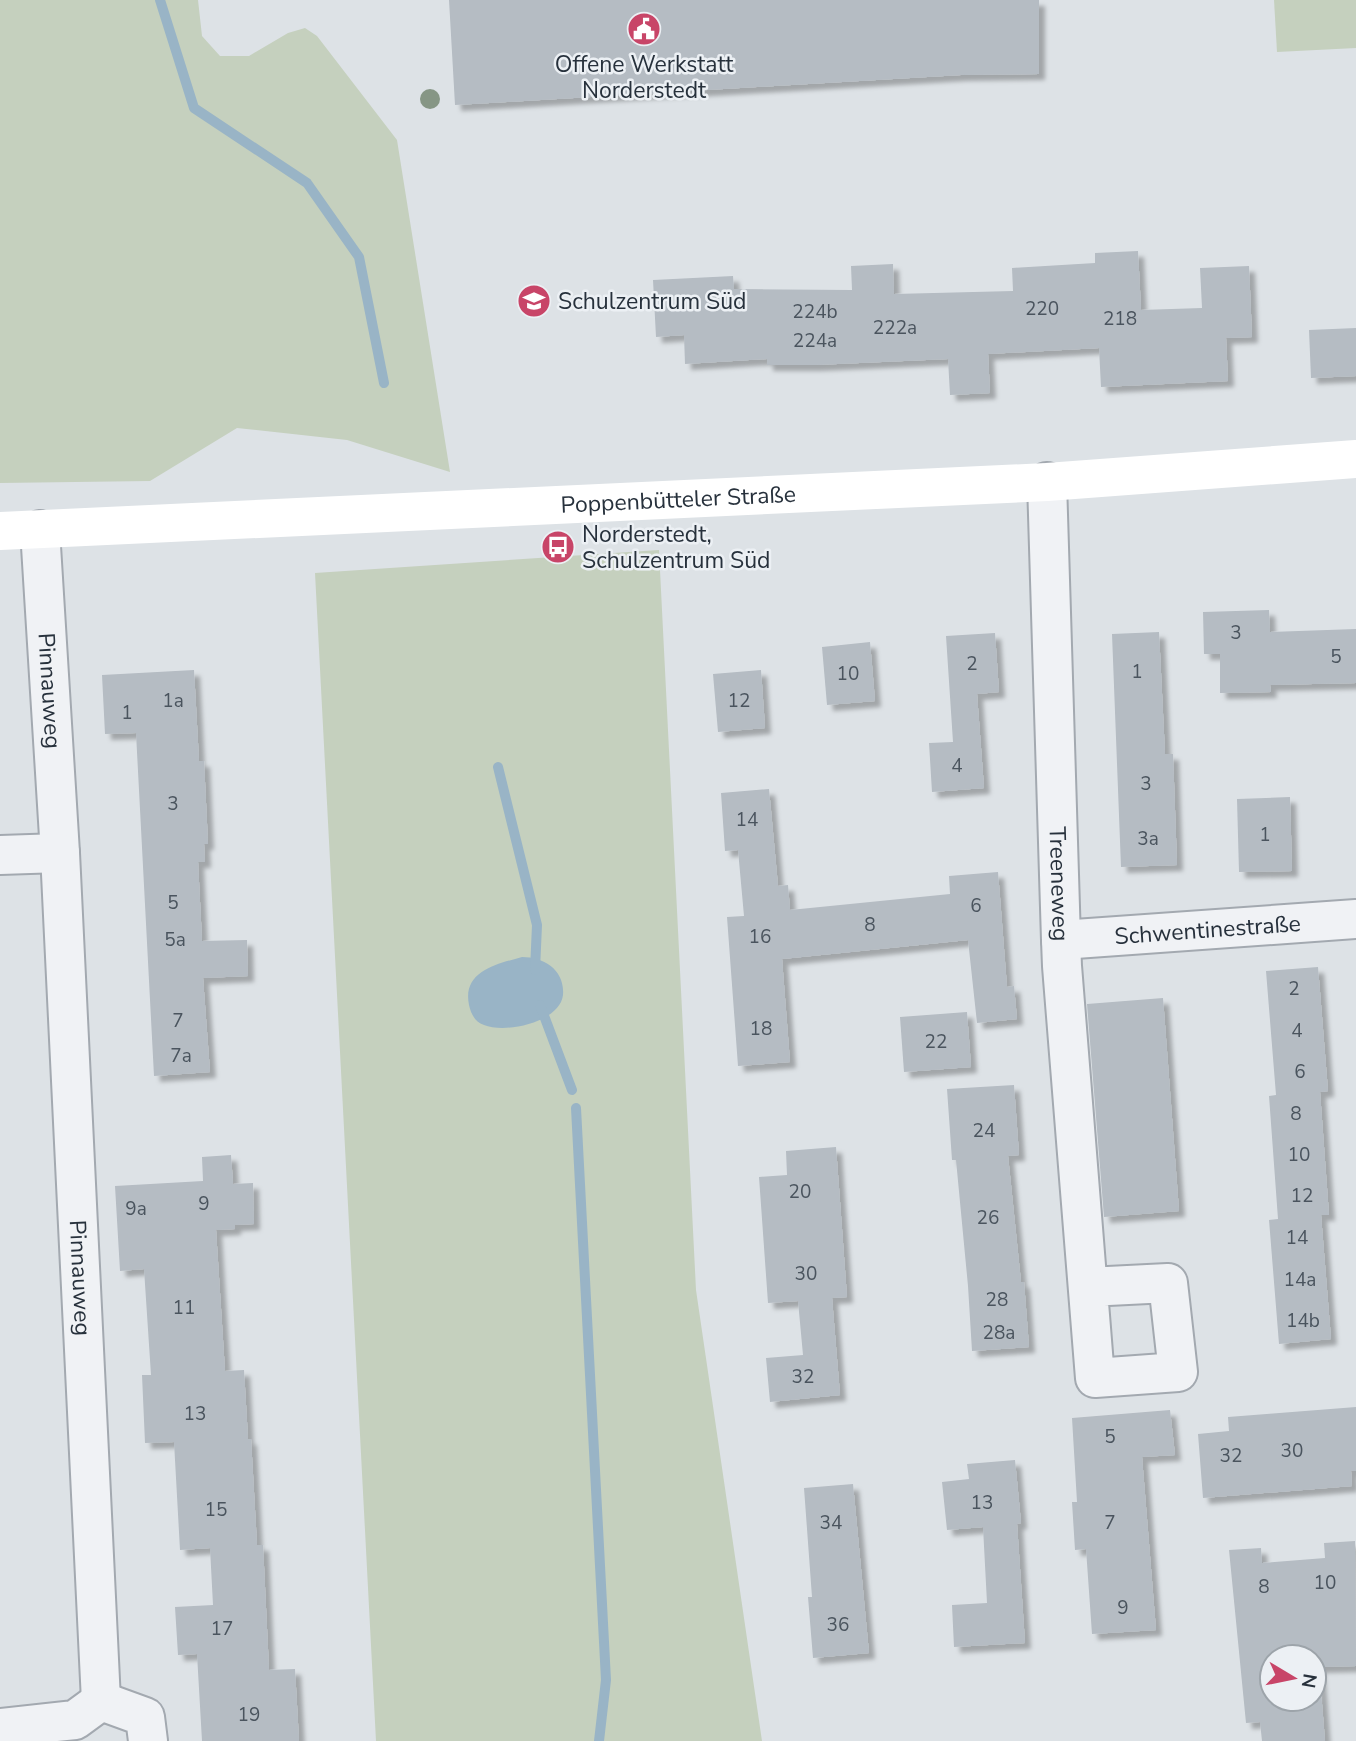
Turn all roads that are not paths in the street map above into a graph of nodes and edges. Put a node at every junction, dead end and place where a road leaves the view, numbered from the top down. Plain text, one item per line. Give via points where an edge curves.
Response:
1 (1356, 460) edge
2 (1047, 482) junction
3 (40, 530) junction
4 (0, 531) edge
5 (60, 853) junction
6 (0, 855) edge
7 (1356, 919) edge
8 (1061, 940) junction
9 (1088, 1287) dead end
10 (101, 1701) junction
11 (0, 1728) edge
12 (148, 1741) edge

1 - 2 main road, Poppenbütteler Straße
2 - 3 main road, Poppenbütteler Straße
2 - 8 street, Treeneweg
3 - 4 main road, Poppenbütteler Straße
3 - 5 street, Pinnauweg
5 - 6 street
5 - 10 street, Pinnauweg
7 - 8 street, Schwentinestraße
8 - 9 street, Treeneweg
10 - 11 street via 75,1720
10 - 12 street via 145,1717

